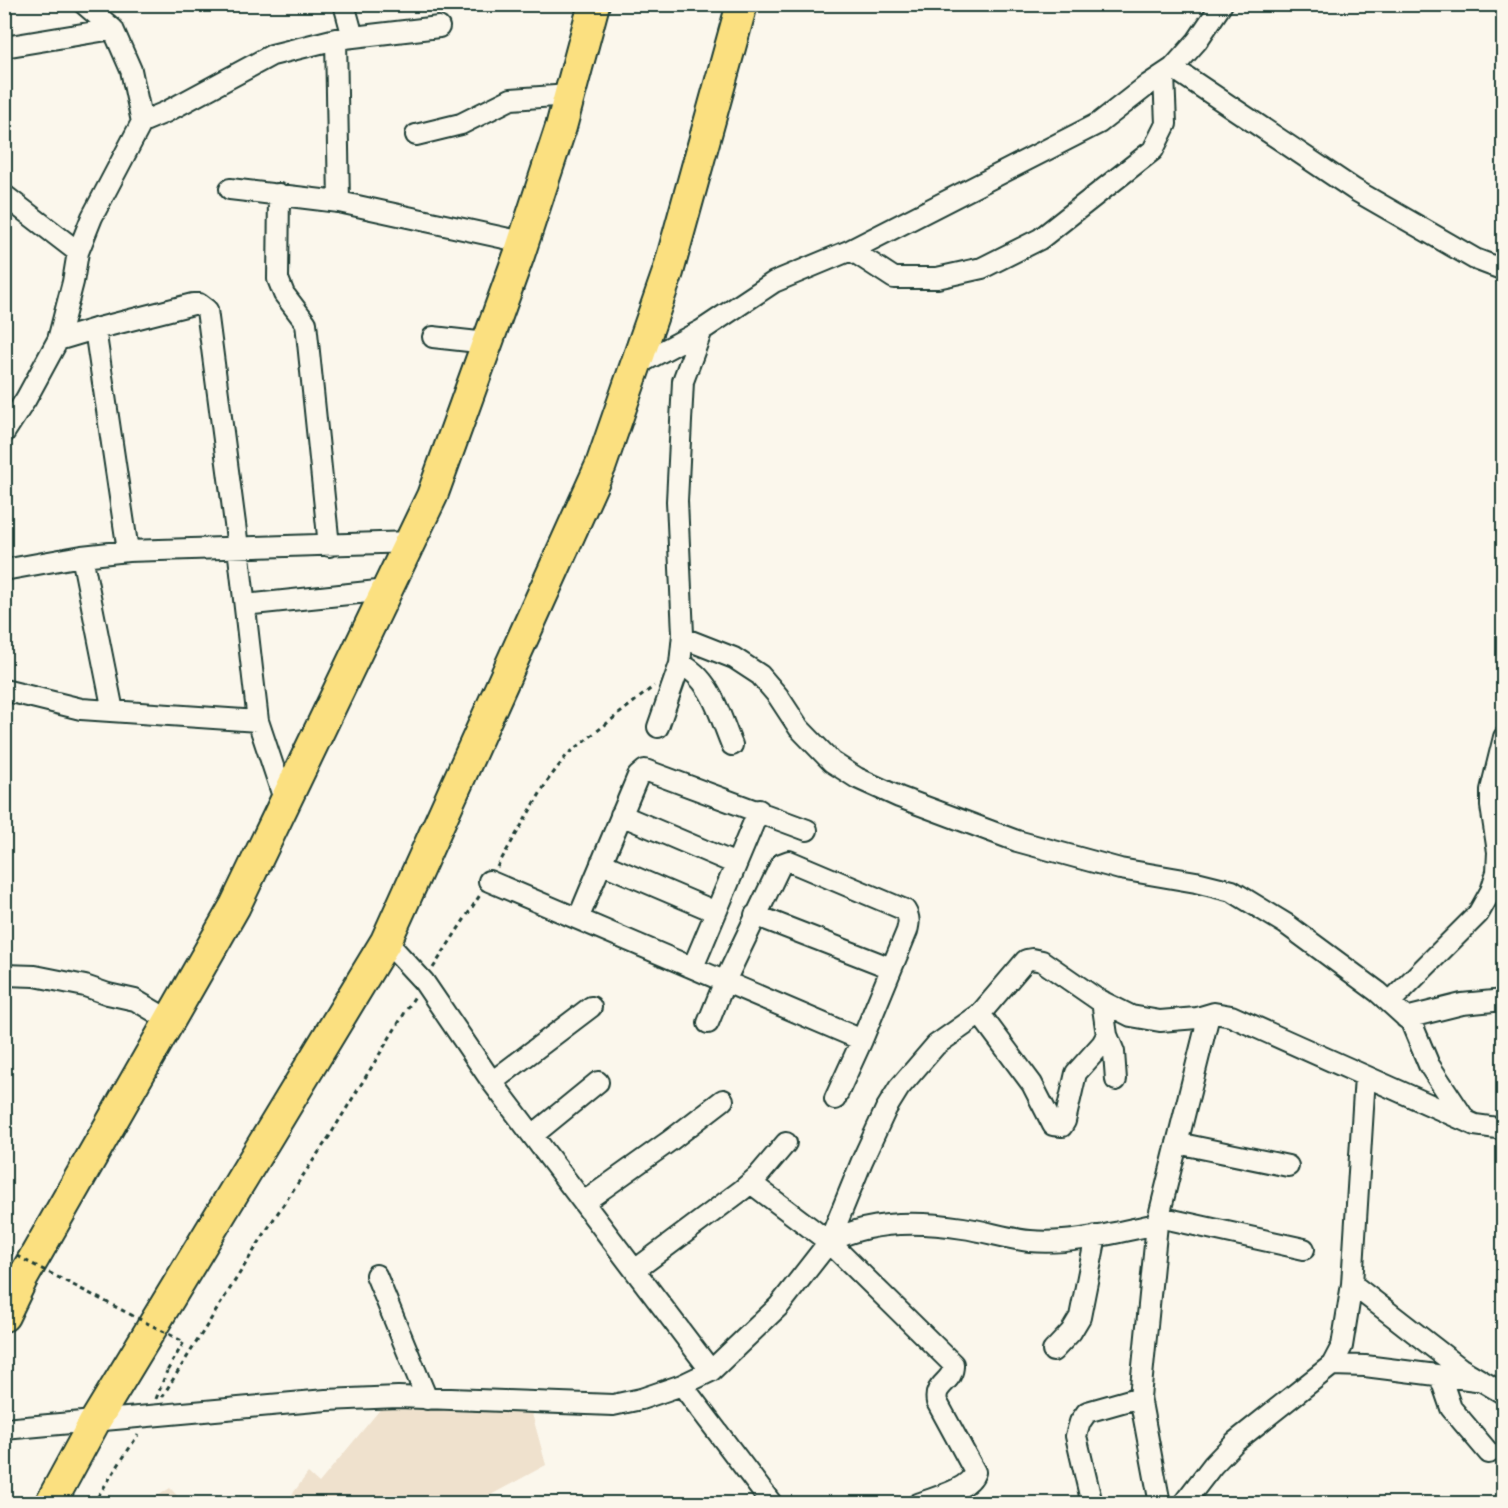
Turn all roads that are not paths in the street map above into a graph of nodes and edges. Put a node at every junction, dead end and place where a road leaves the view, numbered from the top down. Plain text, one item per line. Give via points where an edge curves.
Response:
1 (84, 4) edge
2 (344, 4) edge
3 (594, 4) edge
4 (742, 4) edge
5 (1222, 4) edge
6 (439, 27) dead end
7 (113, 29) junction
8 (344, 38) junction
9 (4, 47) edge
10 (1169, 71) junction
11 (570, 95) junction
12 (142, 122) junction
13 (416, 135) dead end
14 (230, 189) dead end
15 (279, 194) junction
16 (4, 195) edge
17 (339, 202) junction
18 (523, 242) junction
19 (851, 250) junction
20 (78, 252) junction
21 (1503, 270) edge
22 (94, 329) junction
23 (702, 330) junction
24 (433, 337) dead end
25 (58, 340) junction
26 (487, 343) junction
27 (635, 366) junction
28 (4, 433) edge
29 (411, 542) junction
30 (329, 546) junction
31 (238, 548) junction
32 (128, 551) junction
33 (82, 556) junction
34 (4, 570) edge
35 (387, 590) junction
36 (245, 605) junction
37 (683, 638) junction
38 (680, 664) junction
39 (4, 690) edge
40 (113, 711) junction
41 (258, 721) junction
42 (658, 728) dead end
43 (1503, 736) edge
44 (732, 746) dead end
45 (1499, 766) edge
46 (285, 802) junction
47 (759, 810) junction
48 (621, 815) junction
49 (807, 830) dead end
50 (601, 863) junction
51 (736, 864) junction
52 (489, 881) road end
53 (716, 912) junction
54 (755, 915) junction
55 (578, 919) junction
56 (386, 941) junction
57 (693, 967) junction
58 (891, 968) junction
59 (4, 975) edge
60 (725, 981) junction
61 (1503, 1000) edge
62 (1102, 1002) junction
63 (1390, 1002) junction
64 (591, 1006) dead end
65 (980, 1014) junction
66 (1209, 1015) junction
67 (1406, 1018) junction
68 (169, 1020) junction
69 (708, 1023) dead end
70 (1107, 1035) junction
71 (862, 1040) junction
72 (1365, 1076) junction
73 (1116, 1080) dead end
74 (492, 1082) junction
75 (598, 1082) dead end
76 (835, 1099) dead end
77 (723, 1100) dead end
78 (1466, 1120) junction
79 (1503, 1129) edge
80 (533, 1135) junction
81 (786, 1143) dead end
82 (1177, 1143) junction
83 (1288, 1166) dead end
84 (751, 1183) junction
85 (584, 1202) junction
86 (1158, 1221) junction
87 (1096, 1236) junction
88 (829, 1242) junction
89 (1304, 1249) dead end
90 (635, 1270) junction
91 (376, 1275) dead end
92 (1352, 1284) junction
93 (4, 1316) edge
94 (1053, 1351) dead end
95 (1332, 1365) junction
96 (711, 1371) junction
97 (1440, 1376) junction
98 (1481, 1381) junction
99 (682, 1385) junction
100 (1502, 1391) edge
101 (1140, 1397) junction
102 (427, 1399) junction
103 (94, 1422) junction
104 (4, 1430) edge
105 (1490, 1453) dead end
106 (50, 1503) edge
107 (772, 1503) edge
108 (918, 1503) edge
109 (1092, 1503) edge
110 (1160, 1503) edge
111 (1183, 1503) edge

1 - 7 street
2 - 8 street
3 - 11 highway
4 - 27 highway via 668,272
5 - 10 street via 1197,41
6 - 8 street
7 - 9 street
7 - 12 street via 131,70
8 - 12 street via 272,55
8 - 17 street
10 - 19 street via 1099,123
10 - 19 street via 1166,124 1153,150 1040,239 982,268 937,278 894,278
10 - 21 street via 1355,190 1475,259
11 - 13 street via 511,99 461,124
11 - 18 highway
12 - 20 street
14 - 15 street
15 - 17 street
15 - 30 street via 278,279 306,323
16 - 20 street
17 - 18 street
18 - 26 highway
19 - 23 street via 774,282
20 - 25 street
22 - 25 street
22 - 31 street via 193,304 207,310
22 - 32 street
23 - 27 street
23 - 37 street via 683,381 677,501
24 - 26 street
25 - 28 street
26 - 29 highway via 432,496
27 - 56 highway via 600,465
29 - 30 street
29 - 35 highway
30 - 31 street
31 - 32 street
31 - 36 street
32 - 33 street
33 - 34 street
33 - 40 street
35 - 36 street
35 - 46 highway
36 - 41 street
37 - 38 street
37 - 63 street via 734,658 760,675 799,728 832,762 857,778 1017,841 1120,869 1232,891 1286,924
38 - 42 street
38 - 44 street via 698,675 709,689
39 - 40 street via 81,709
40 - 41 street
41 - 46 street
43 - 45 street
45 - 63 street via 1491,806 1498,852 1491,891 1478,914
46 - 68 highway via 236,906
47 - 48 street via 649,770 638,776
47 - 49 street
47 - 51 street
48 - 50 street
48 - 51 street
50 - 53 street
50 - 55 street
51 - 53 street
52 - 55 street
53 - 57 street
54 - 58 street
54 - 58 street via 778,868 789,861 905,910 909,922
54 - 60 street
55 - 57 street
56 - 74 street via 424,982
56 - 103 highway
57 - 60 street
58 - 71 street
59 - 68 street via 34,976 85,986 135,1000
60 - 69 street
60 - 71 street
61 - 67 street via 1462,1004
62 - 65 street via 1032,958 1026,960
62 - 66 street via 1131,1016 1160,1021
62 - 70 street
63 - 67 street
64 - 74 street
65 - 70 street via 1032,1084 1057,1127 1065,1121 1076,1073
65 - 88 street via 936,1044 898,1088 862,1161
66 - 72 street via 1231,1016
66 - 82 street
67 - 78 street via 1429,1065
68 - 93 highway
70 - 73 street via 1114,1052
71 - 76 street
72 - 78 street
72 - 92 street
74 - 80 street
75 - 80 street
77 - 85 street
78 - 79 street
80 - 85 street
81 - 84 street
82 - 83 street
82 - 86 street
84 - 88 street
84 - 90 street
85 - 90 street
86 - 87 street
86 - 89 street
86 - 101 street
87 - 88 street via 1030,1241 962,1227 915,1223 868,1227 846,1232
87 - 94 street via 1080,1317
88 - 96 street via 779,1306
88 - 108 street via 953,1364 951,1377 939,1387 937,1402 975,1472 966,1485
90 - 96 street
91 - 102 street
92 - 95 street via 1342,1346
92 - 98 street
95 - 97 street
95 - 111 street via 1235,1442
96 - 99 street
97 - 98 street
97 - 105 street via 1451,1408
98 - 100 street
99 - 102 street via 613,1405
99 - 107 street
101 - 109 street via 1087,1413 1080,1422 1076,1436
101 - 110 street
102 - 103 street via 326,1400
103 - 104 street
103 - 106 highway

